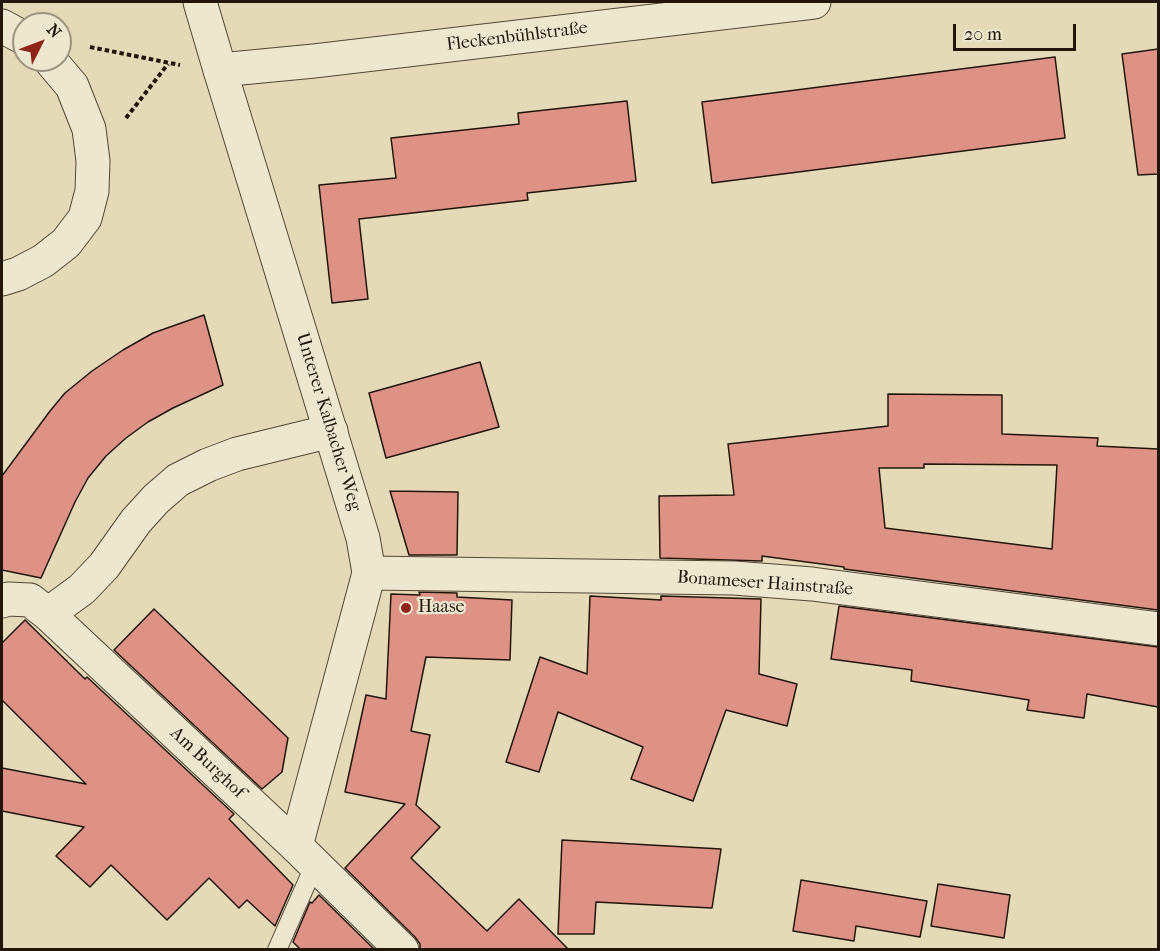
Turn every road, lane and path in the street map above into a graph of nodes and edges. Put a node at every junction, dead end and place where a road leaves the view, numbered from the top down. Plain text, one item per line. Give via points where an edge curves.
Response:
1 (200, 2) edge
2 (814, 2) edge
3 (85, 46) dead end
4 (168, 64) junction
5 (220, 70) junction
6 (60, 72) edge
7 (93, 161) junction
8 (2, 279) edge
9 (331, 431) junction
10 (369, 573) junction
11 (2, 602) edge
12 (48, 614) junction
13 (1158, 629) edge
14 (306, 855) junction
15 (277, 950) edge
16 (402, 950) edge

1 - 5 street, Unterer Kalbacher Weg
2 - 5 street, Fleckenbühlstraße
3 - 4 path
4 - 5 path
4 - 7 path
5 - 9 street, Unterer Kalbacher Weg
6 - 7 street via 72,86 89,129
7 - 8 street via 92,191 85,218 66,243 43,261
9 - 10 street, Unterer Kalbacher Weg via 363,538
9 - 12 street via 237,454 178,480 136,521 82,589
10 - 13 street, Bonameser Hainstraße via 734,578 812,584
10 - 14 street, Unterer Kalbacher Weg
11 - 12 street, Am Burghof via 30,600
12 - 14 street, Am Burghof
14 - 15 lane
14 - 16 street, Am Burghof

